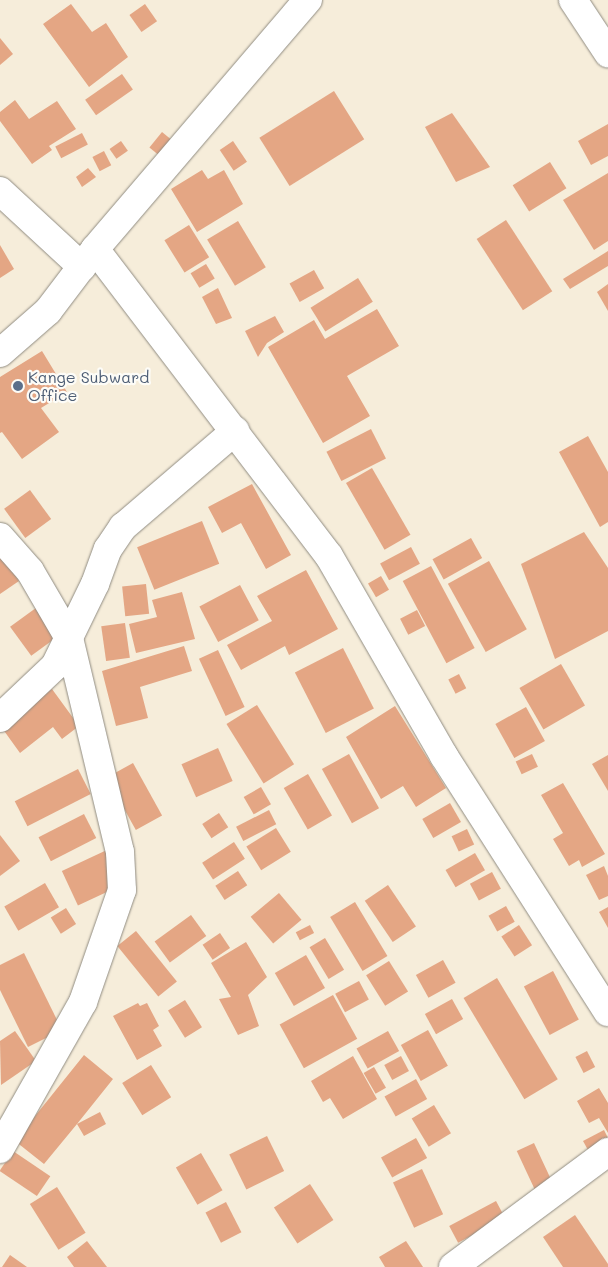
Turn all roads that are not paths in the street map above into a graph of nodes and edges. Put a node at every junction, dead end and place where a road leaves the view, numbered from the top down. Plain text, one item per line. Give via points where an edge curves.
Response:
1 (308, 0) edge
2 (573, 0) edge
3 (608, 53) edge
4 (0, 191) edge
5 (89, 258) junction
6 (0, 353) edge
7 (235, 431) junction
8 (0, 537) edge
9 (69, 638) junction
10 (0, 718) edge
11 (608, 1012) edge
12 (0, 1149) edge
13 (608, 1152) edge
14 (453, 1267) edge

1 - 5 street
2 - 3 street
4 - 5 street
5 - 6 street via 48,311
5 - 7 street
7 - 9 street via 123,527 108,548
7 - 11 street via 329,556 444,756
8 - 9 street via 30,571
9 - 10 street via 55,666
9 - 12 street via 120,852 122,890 83,1002
13 - 14 street

